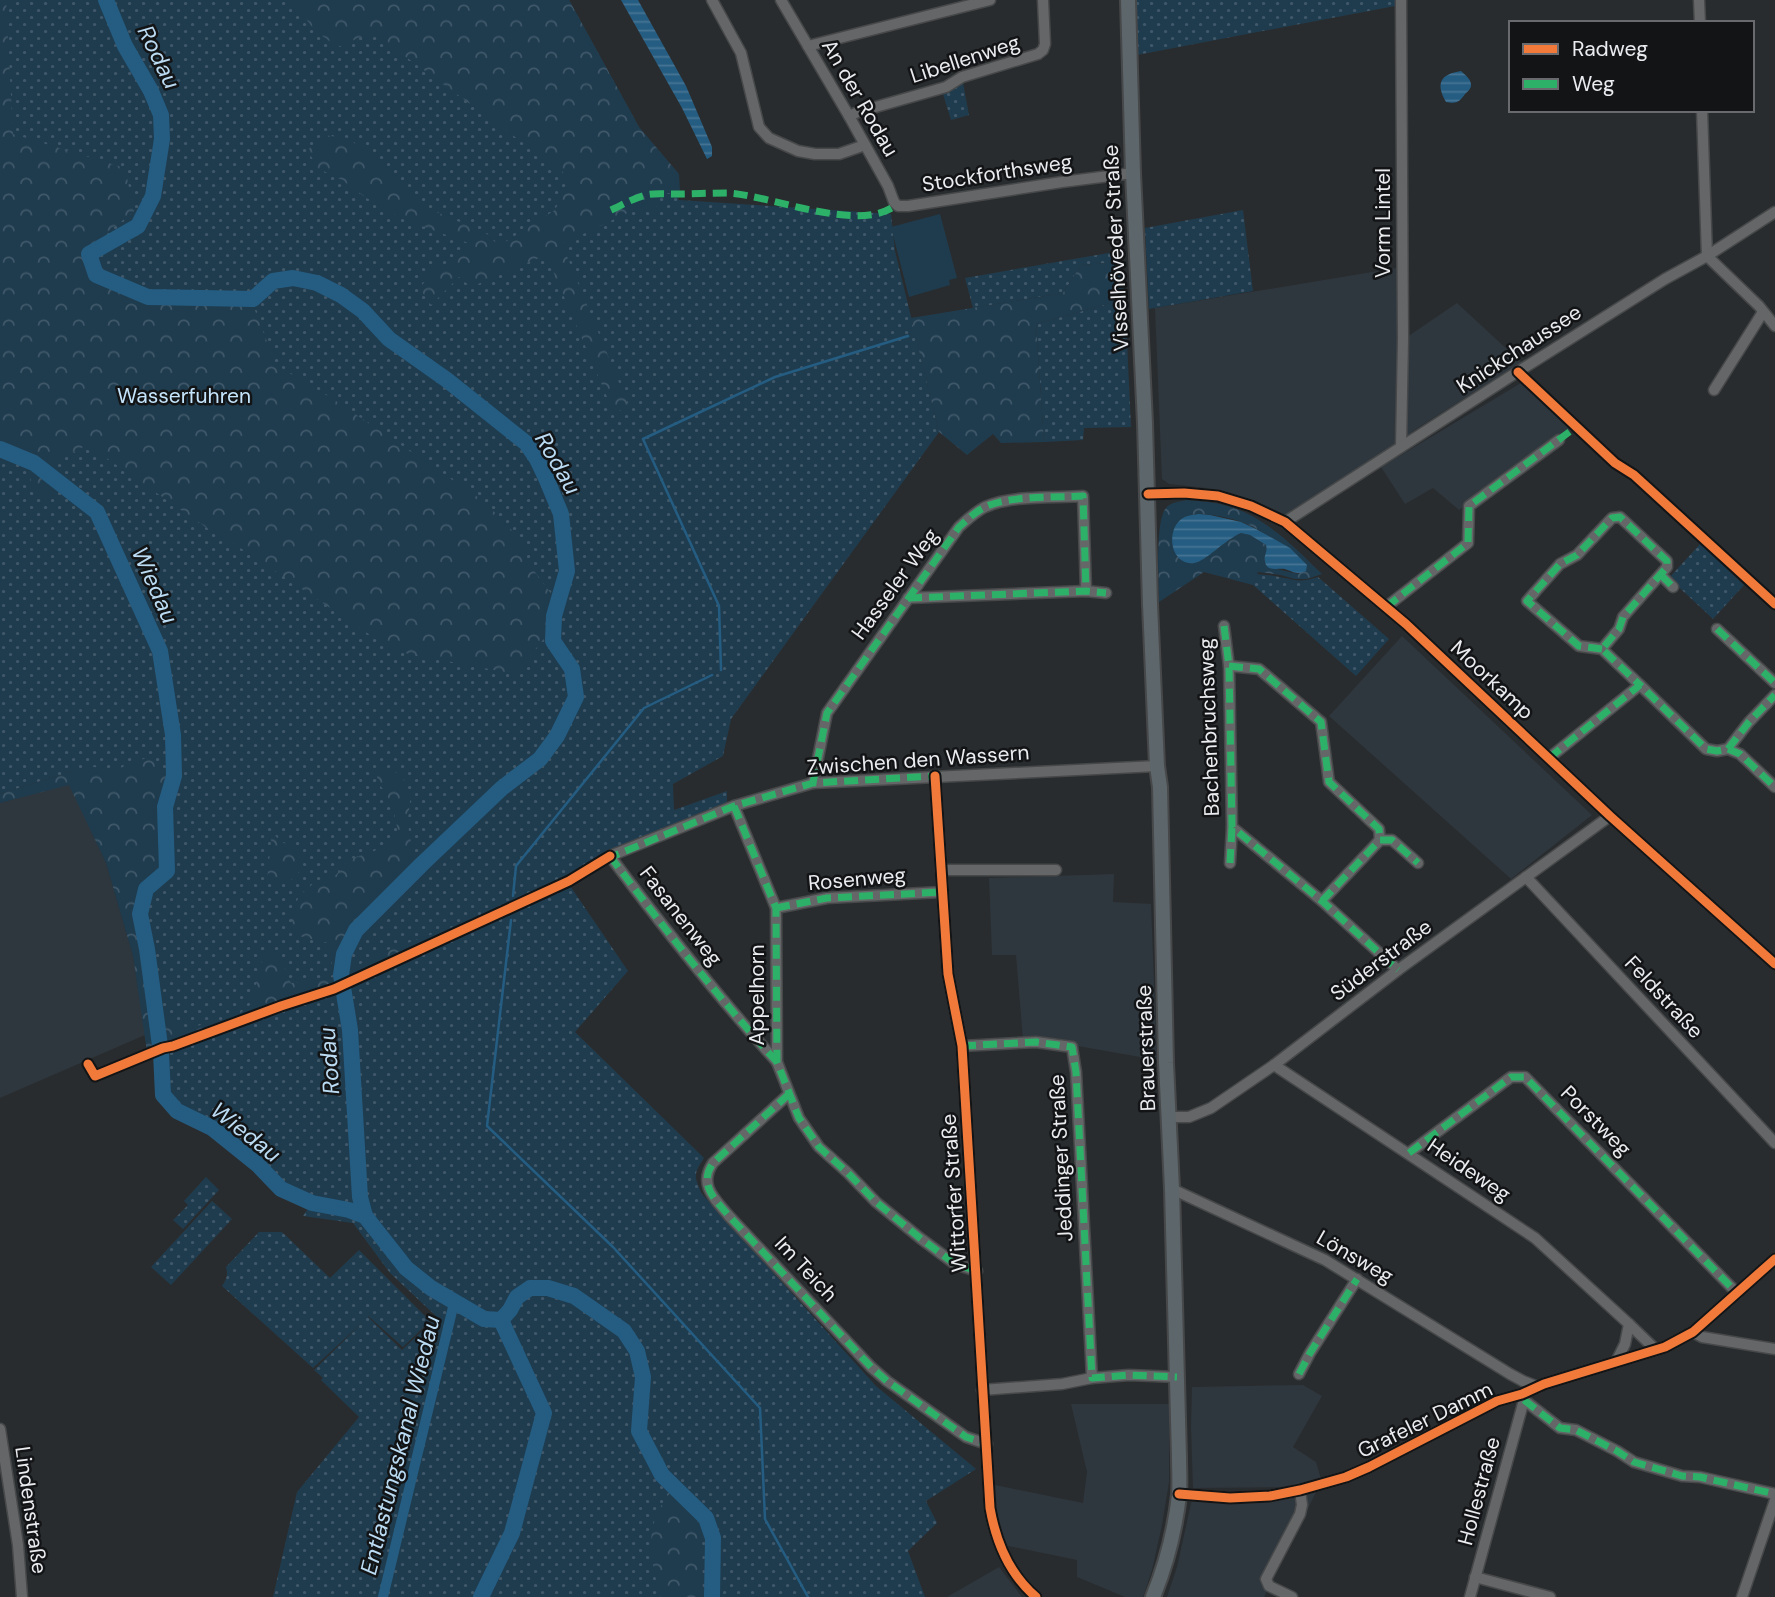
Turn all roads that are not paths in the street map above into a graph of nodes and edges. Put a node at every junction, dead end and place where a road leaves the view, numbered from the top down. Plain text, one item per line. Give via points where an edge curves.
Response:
1 (712, 0) edge
2 (781, 0) edge
3 (990, 0) edge
4 (1043, 0) edge
5 (1128, 0) edge
6 (1401, 0) edge
7 (1699, 0) edge
8 (1700, 21) edge
9 (808, 46) junction
10 (1702, 112) edge
11 (849, 116) junction
12 (865, 145) junction
13 (1133, 173) junction
14 (908, 206) joint
15 (1775, 212) edge
16 (1707, 256) junction
17 (1763, 312) junction
18 (1775, 326) edge
19 (1714, 390) dead end
20 (1559, 440) dead end
21 (1401, 447) junction
22 (1148, 494) junction
23 (1285, 522) junction
24 (1661, 575) junction
25 (1674, 587) dead end
26 (1086, 591) junction
27 (1106, 593) dead end
28 (908, 598) junction
29 (1386, 607) junction
30 (1224, 625) dead end
31 (1717, 629) dead end
32 (1602, 649) junction
33 (1229, 666) junction
34 (1775, 683) edge
35 (1640, 685) junction
36 (1775, 695) edge
37 (1728, 749) junction
38 (1549, 758) junction
39 (1157, 766) junction
40 (935, 776) junction
41 (813, 783) junction
42 (1775, 788) edge
43 (734, 806) junction
44 (1610, 816) junction
45 (1232, 827) junction
46 (1380, 840) junction
47 (610, 856) joint
48 (1230, 863) dead end
49 (1418, 863) dead end
50 (941, 870) junction
51 (1056, 870) dead end
52 (1526, 877) junction
53 (942, 892) junction
54 (1322, 901) junction
55 (776, 908) junction
56 (1775, 964) edge
57 (1398, 970) junction
58 (962, 1046) junction
59 (776, 1062) junction
60 (1274, 1065) junction
61 (789, 1094) junction
62 (1169, 1117) junction
63 (1775, 1143) edge
64 (1409, 1153) junction
65 (1172, 1189) junction
66 (1775, 1259) edge
67 (977, 1271) junction
68 (1357, 1279) junction
69 (1737, 1293) junction
70 (1629, 1324) junction
71 (1693, 1332) junction
72 (1775, 1349) edge
73 (1656, 1350) junction
74 (1616, 1362) junction
75 (1299, 1374) dead end
76 (1510, 1374) junction
77 (1177, 1377) junction
78 (1092, 1378) junction
79 (1538, 1387) junction
80 (982, 1390) junction
81 (1519, 1397) junction
82 (0, 1429) edge
83 (987, 1444) junction
84 (1300, 1490) junction
85 (1179, 1494) junction
86 (1775, 1494) edge
87 (1775, 1500) edge
88 (1475, 1577) junction
89 (22, 1597) edge
90 (1036, 1597) edge
91 (1153, 1597) edge
92 (1292, 1597) edge
93 (1470, 1597) edge
94 (1550, 1597) edge
95 (1742, 1597) edge

1 - 12 street via 741,53 759,127 769,138 815,154 839,155
2 - 9 street, An der Rodau
3 - 9 street
4 - 11 street, Libellenweg via 1045,46 1038,54
5 - 13 main road, Visselhöveder Straße
6 - 21 street, Vorm Lintel
7 - 8 street
9 - 11 street, An der Rodau
10 - 16 street
11 - 12 street, An der Rodau
12 - 14 street, An der Rodau via 894,202
13 - 14 street, Stockforthsweg
13 - 22 main road, Visselhöveder Straße
15 - 16 street, Knickchaussee
16 - 17 street
16 - 21 street, Knickchaussee
17 - 18 street
17 - 19 street
20 - 29 street via 1469,506 1468,543
21 - 23 street, Knickchaussee
22 - 23 street, Moorkamp via 1218,496
22 - 39 main road, Brauerstraße
23 - 29 street, Moorkamp
24 - 25 street
24 - 32 street via 1623,617
24 - 32 street via 1667,561 1620,517 1612,518 1527,601 1579,646
26 - 27 street
26 - 28 street
26 - 28 street, Hasseler Weg via 1083,496 1004,501 972,515
28 - 41 street, Hasseler Weg via 827,713
29 - 38 street, Moorkamp
30 - 33 street, Bachenbruchsweg
31 - 34 street
32 - 35 street
33 - 45 street, Bachenbruchsweg
33 - 46 street via 1259,669 1321,722 1329,782 1379,829
35 - 37 street via 1706,749
35 - 38 street
36 - 37 street
37 - 42 street via 1740,754
38 - 44 street, Moorkamp
39 - 40 street, Zwischen den Wassern
39 - 62 main road, Brauerstraße
40 - 41 street, Zwischen den Wassern
40 - 50 street, Wittorfer Straße
41 - 43 street, Zwischen den Wassern
43 - 47 street, Zwischen den Wassern
43 - 55 street, Appelhorn
44 - 52 street, Süderstraße
44 - 56 street, Moorkamp
45 - 48 street, Bachenbruchsweg
45 - 54 street, Bachenbruchsweg
46 - 49 street via 1392,840
46 - 54 street
47 - 59 street, Fasanenweg
50 - 51 street
50 - 53 street, Wittorfer Straße
52 - 57 street, Süderstraße
52 - 63 street, Feldstraße
53 - 55 street, Rosenweg via 827,898
53 - 58 street, Wittorfer Straße via 948,974
54 - 57 street, Bachenbruchsweg
55 - 59 street, Appelhorn
57 - 60 street, Süderstraße
58 - 67 street, Wittorfer Straße
58 - 78 street, Jeddinger Straße via 1036,1042 1072,1047
59 - 61 street, Appelhorn
60 - 62 street, Süderstraße via 1211,1108 1189,1117
60 - 64 street, Heideweg
61 - 67 street, Appelhorn via 819,1147 876,1202 955,1264
61 - 83 street, Im Teich via 713,1163 706,1180 709,1190 871,1367 966,1437
62 - 65 main road, Brauerstraße
64 - 69 street, Porstweg via 1511,1077 1525,1077
64 - 70 street, Heideweg via 1535,1238
65 - 68 street, Lönsweg
65 - 77 main road, Brauerstraße
66 - 69 street, Grafeler Damm
67 - 80 street, Wittorfer Straße
68 - 75 street
68 - 76 street, Lönsweg
69 - 71 street, Grafeler Damm
70 - 73 street, Heideweg
70 - 74 street
71 - 72 street
71 - 73 street, Grafeler Damm
73 - 74 street, Grafeler Damm
74 - 79 street, Grafeler Damm
76 - 79 street, Lönsweg
76 - 81 street via 1516,1379
77 - 78 street
77 - 85 main road, Brauerstraße
78 - 80 street
79 - 81 street, Grafeler Damm
80 - 83 street, Wittorfer Straße
81 - 84 street, Grafeler Damm via 1497,1401 1346,1477
81 - 86 street via 1560,1428 1576,1430 1634,1462
81 - 88 street, Hollestraße
82 - 89 street, Lindenstraße
83 - 90 street, Wittorfer Straße via 993,1527 1013,1570
84 - 85 street, Grafeler Damm via 1230,1498
84 - 92 street via 1300,1514 1266,1579 1269,1586
85 - 91 main road, Brauerstraße
87 - 95 street
88 - 93 street, Hollestraße
88 - 94 street

